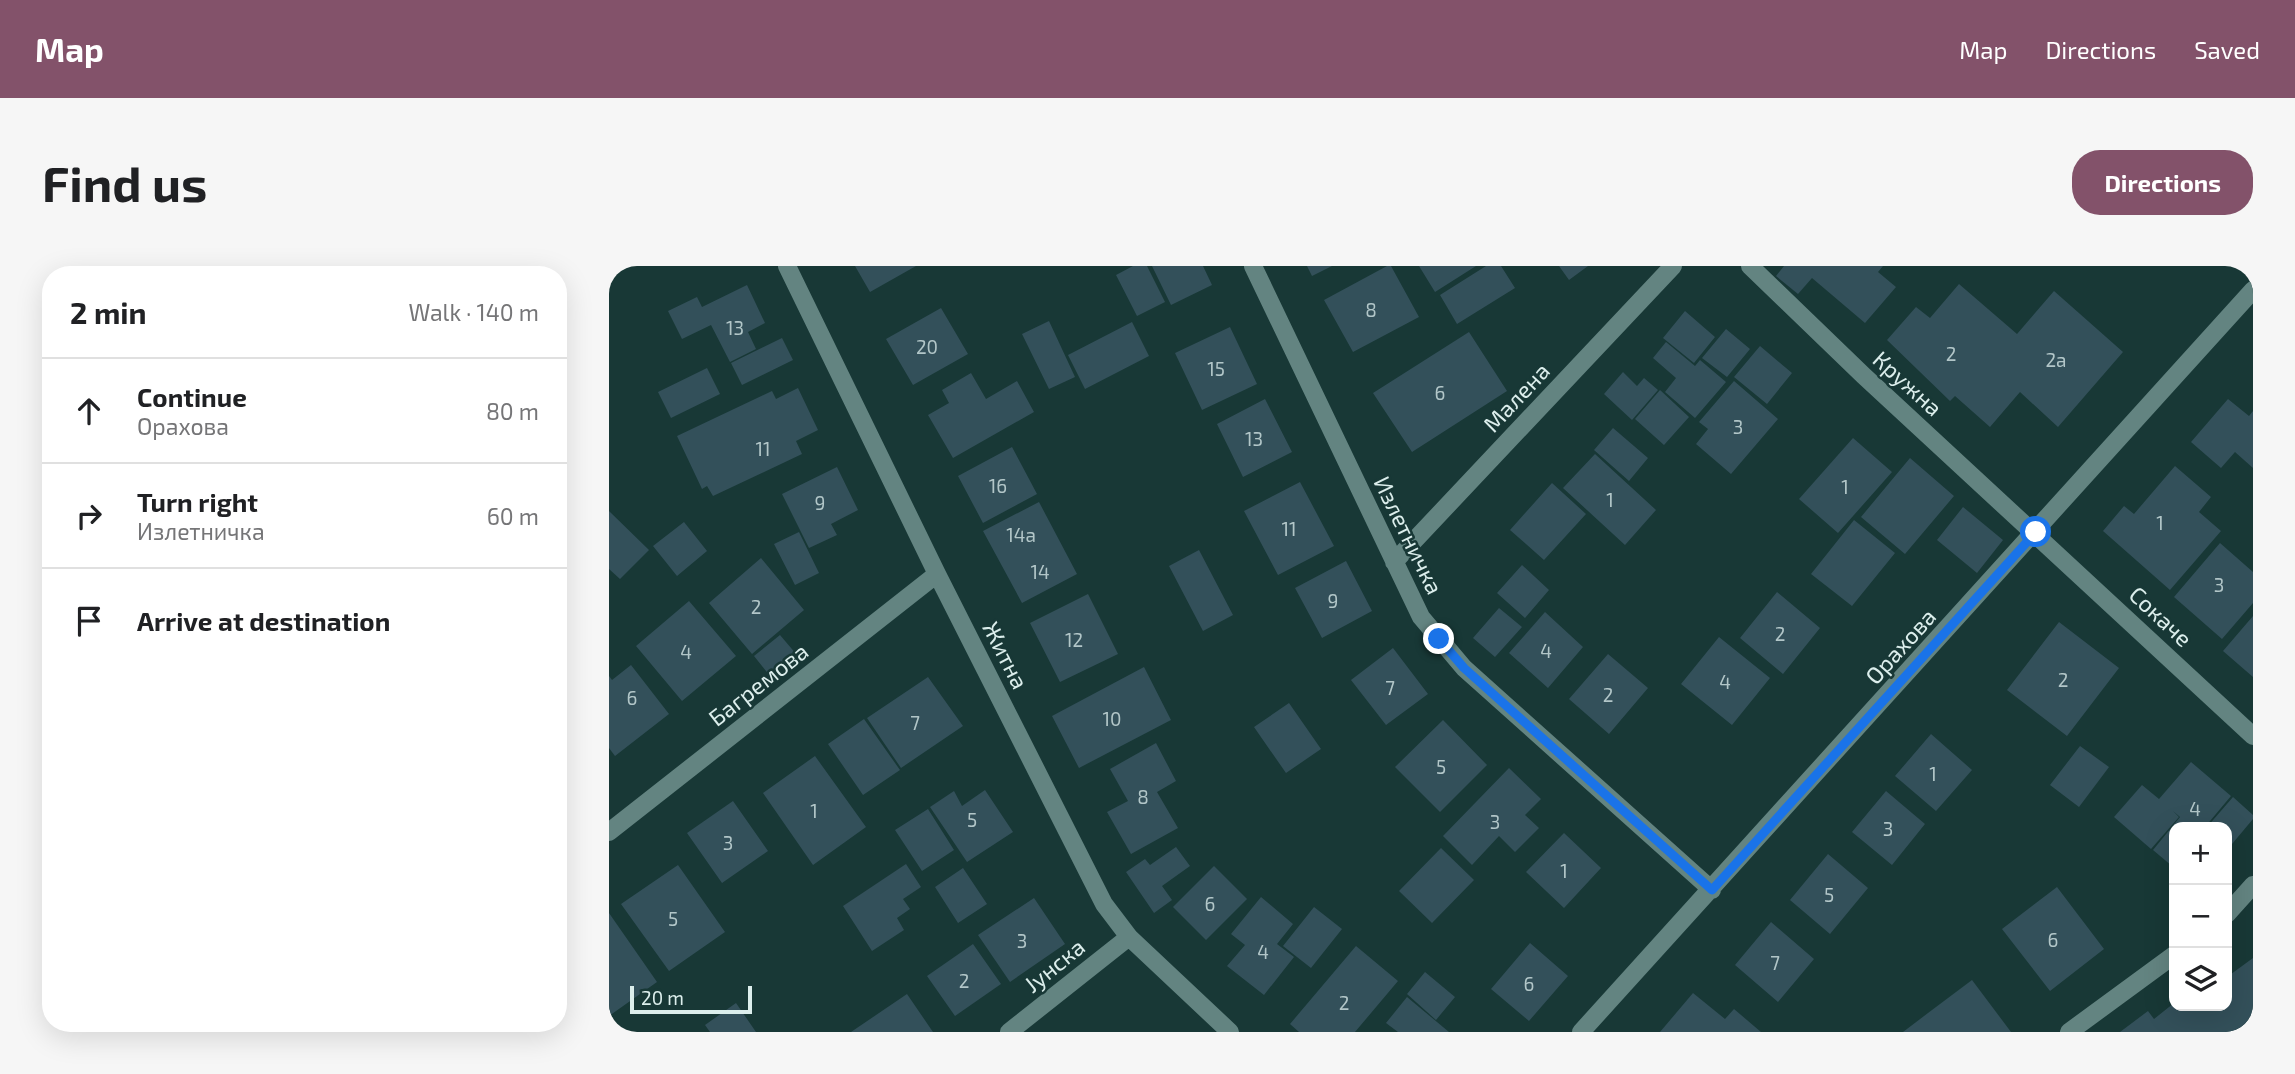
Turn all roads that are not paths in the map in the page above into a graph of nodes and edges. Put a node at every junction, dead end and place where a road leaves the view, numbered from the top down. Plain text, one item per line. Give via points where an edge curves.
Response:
1 (787, 266) edge
2 (1253, 266) edge
3 (1673, 266) edge
4 (1750, 266) edge
5 (2253, 290) edge
6 (2036, 532) junction
7 (1394, 562) junction
8 (937, 574) junction
9 (2253, 736) edge
10 (609, 832) edge
11 (2253, 885) edge
12 (1712, 890) junction
13 (2232, 908) edge
14 (1129, 937) junction
15 (2169, 959) edge
16 (1009, 1032) edge
17 (1230, 1032) edge
18 (1581, 1032) edge
19 (2069, 1032) edge

1 - 8 street, Житна
2 - 7 street, Излетничка
3 - 7 street, Малена
4 - 6 street, Кружна
5 - 6 street, Орахова
6 - 9 street, Сокаче
6 - 12 street, Орахова
7 - 12 street, Излетничка via 1421,617 1464,668
8 - 10 street, Багремова
8 - 14 street, Житна via 1104,905
11 - 13 street
12 - 18 street, Орахова
14 - 16 street, Јунска
14 - 17 street, Житна
15 - 19 street

